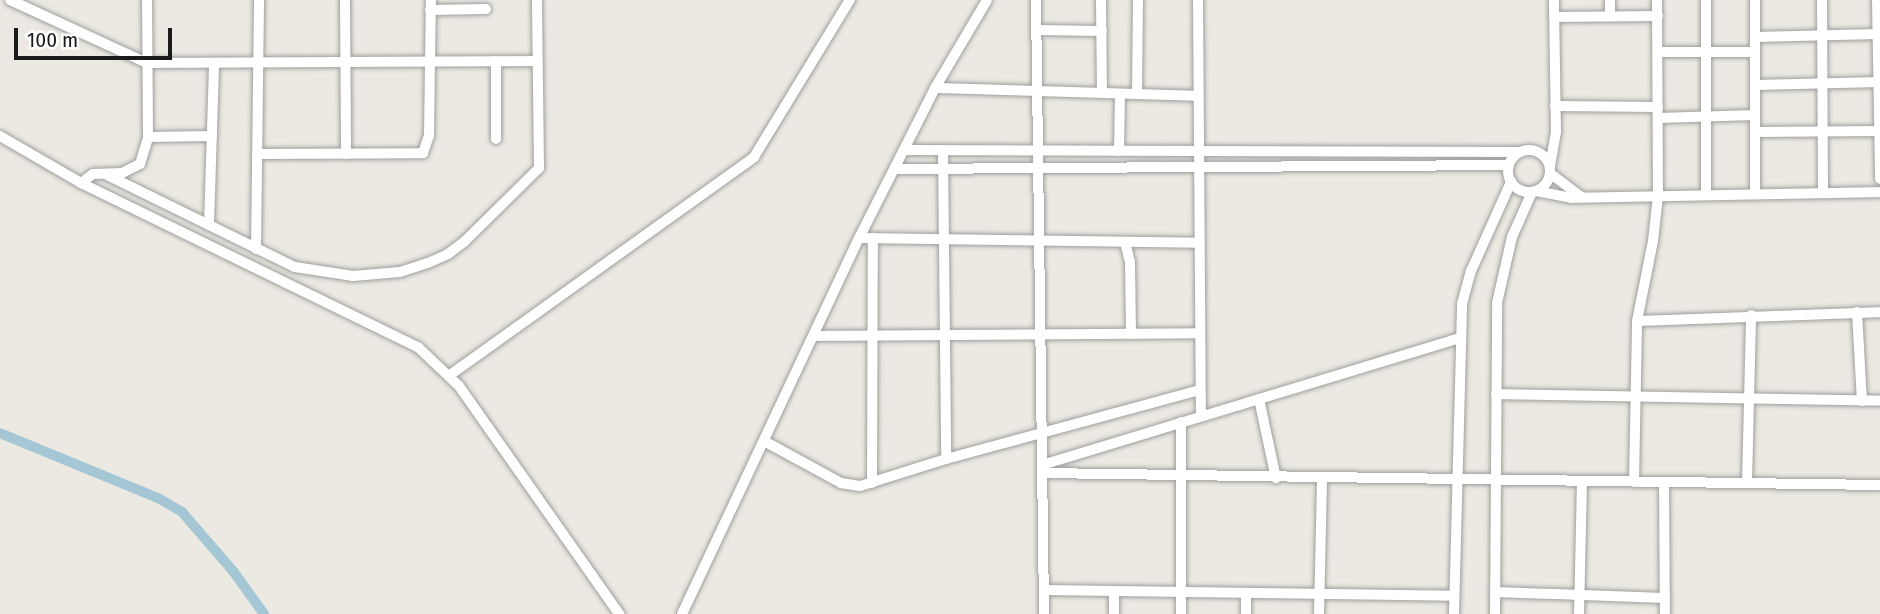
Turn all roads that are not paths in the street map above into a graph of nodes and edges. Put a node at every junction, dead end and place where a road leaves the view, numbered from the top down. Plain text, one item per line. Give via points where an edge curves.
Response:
1 (10, 0) edge
2 (147, 0) edge
3 (259, 0) edge
4 (345, 0) edge
5 (537, 0) edge
6 (850, 0) edge
7 (987, 0) edge
8 (1035, 0) edge
9 (1101, 0) edge
10 (1138, 0) edge
11 (1198, 0) edge
12 (1554, 0) edge
13 (1610, 0) edge
14 (1657, 0) edge
15 (1706, 0) edge
16 (1755, 0) edge
17 (1822, 0) edge
18 (1877, 0) edge
19 (430, 5) edge
20 (486, 9) dead end
21 (1610, 16) junction
22 (1658, 16) junction
23 (1554, 17) junction
24 (1036, 30) junction
25 (1101, 31) junction
26 (1877, 34) junction
27 (1822, 36) junction
28 (1755, 37) junction
29 (1658, 52) junction
30 (1706, 52) junction
31 (1755, 52) junction
32 (430, 61) junction
33 (496, 61) junction
34 (537, 61) junction
35 (258, 62) junction
36 (344, 62) junction
37 (146, 63) junction
38 (214, 63) junction
39 (1879, 82) edge
40 (1823, 83) junction
41 (1755, 85) junction
42 (934, 88) junction
43 (1037, 91) junction
44 (1102, 93) junction
45 (1120, 94) junction
46 (1137, 94) junction
47 (1198, 96) junction
48 (1555, 106) junction
49 (1658, 113) junction
50 (1755, 115) junction
51 (1706, 117) junction
52 (1823, 131) junction
53 (1879, 131) edge
54 (1556, 132) junction
55 (1755, 132) junction
56 (0, 136) edge
57 (212, 136) junction
58 (148, 137) junction
59 (496, 139) dead end
60 (905, 150) junction
61 (943, 150) junction
62 (1038, 150) junction
63 (1119, 150) junction
64 (1199, 151) junction
65 (1521, 152) junction
66 (1538, 152) junction
67 (257, 154) junction
68 (346, 154) junction
69 (1509, 165) junction
70 (1199, 167) junction
71 (942, 168) junction
72 (1038, 168) junction
73 (896, 169) junction
74 (1550, 170) junction
75 (107, 175) junction
76 (1880, 179) edge
77 (1511, 182) junction
78 (81, 183) junction
79 (1534, 192) junction
80 (1880, 192) edge
81 (1823, 193) junction
82 (1755, 194) junction
83 (1706, 195) junction
84 (1658, 196) junction
85 (1582, 197) junction
86 (209, 225) junction
87 (859, 238) junction
88 (873, 239) junction
89 (942, 239) junction
90 (1039, 241) junction
91 (1125, 242) junction
92 (1199, 243) junction
93 (256, 249) junction
94 (1857, 312) junction
95 (1880, 312) edge
96 (1751, 316) junction
97 (1637, 321) junction
98 (1200, 333) junction
99 (1040, 334) junction
100 (1131, 334) junction
101 (871, 335) junction
102 (944, 335) junction
103 (814, 336) junction
104 (1459, 338) junction
105 (450, 374) junction
106 (1200, 390) junction
107 (1496, 394) junction
108 (1634, 398) junction
109 (1258, 399) junction
110 (1749, 401) junction
111 (1862, 401) junction
112 (1880, 401) edge
113 (1201, 416) junction
114 (1181, 422) junction
115 (1041, 433) junction
116 (764, 441) junction
117 (946, 459) junction
118 (1042, 469) junction
119 (1182, 476) junction
120 (1276, 478) junction
121 (1322, 479) junction
122 (1457, 481) junction
123 (1495, 481) junction
124 (1582, 482) junction
125 (1634, 482) junction
126 (872, 483) junction
127 (1664, 483) junction
128 (1747, 483) junction
129 (1880, 485) edge
130 (1044, 590) junction
131 (1114, 591) junction
132 (1182, 592) junction
133 (1495, 592) junction
134 (1246, 593) junction
135 (1319, 594) junction
136 (1454, 596) junction
137 (1579, 596) junction
138 (1665, 598) junction
139 (620, 614) edge
140 (682, 614) edge
141 (1044, 614) edge
142 (1114, 614) edge
143 (1181, 614) edge
144 (1245, 614) edge
145 (1319, 614) edge
146 (1454, 614) edge
147 (1495, 614) edge
148 (1580, 614) edge
149 (1665, 614) edge

1 - 37 street
2 - 37 street
3 - 35 street
4 - 36 street
5 - 34 street
6 - 105 street via 754,157
7 - 42 street
8 - 24 street
9 - 25 street
10 - 46 street
11 - 47 street
12 - 23 street
13 - 21 street
14 - 22 street
15 - 30 street
16 - 28 street
17 - 27 street
18 - 26 street
19 - 20 street
19 - 32 street
21 - 22 street
21 - 23 street
22 - 29 street
23 - 48 street
24 - 25 street
24 - 43 street
25 - 44 street
26 - 27 street
26 - 39 street
27 - 28 street
27 - 40 street
28 - 31 street
29 - 30 street
29 - 49 street
30 - 31 street
30 - 51 street
31 - 41 street
32 - 33 street
32 - 36 street
32 - 68 street via 429,136 423,153
33 - 34 street
33 - 59 street
34 - 93 street via 539,168 448,254 400,272 353,276 295,267
35 - 36 street
35 - 38 street
35 - 67 street
36 - 68 street
37 - 38 street
37 - 58 street
38 - 57 street
39 - 40 street
39 - 53 street
40 - 41 street
40 - 52 street
41 - 50 street
42 - 43 street
42 - 60 street
43 - 44 street
43 - 62 street
44 - 45 street
45 - 46 street
45 - 63 street
46 - 47 street
47 - 64 street
48 - 49 street
48 - 54 street
49 - 51 street
49 - 84 street
50 - 51 street
50 - 55 street
51 - 83 street
52 - 53 street
52 - 55 street
52 - 81 street
53 - 76 street
54 - 66 street
54 - 74 street
55 - 82 street
56 - 78 street
57 - 58 street
57 - 86 street
58 - 75 street via 140,164
60 - 61 street
60 - 73 street
61 - 62 street
61 - 71 street
62 - 63 street
62 - 72 street
63 - 64 street
64 - 65 street
64 - 70 street
65 - 66 street
65 - 69 street
66 - 74 street
67 - 68 street
67 - 93 street
69 - 70 street
69 - 77 street
70 - 72 street
70 - 92 street
71 - 72 street
71 - 73 street
71 - 89 street
72 - 90 street
73 - 87 street
74 - 79 street via 1547,183
74 - 85 street
75 - 78 street via 93,174
75 - 86 street
77 - 79 street via 1520,190
77 - 104 street via 1466,282
78 - 105 street via 419,348
79 - 85 street
79 - 107 street via 1513,237 1501,279
80 - 81 street
81 - 82 street
82 - 83 street
83 - 84 street
84 - 85 street
84 - 97 street
86 - 93 street
87 - 88 street
87 - 103 street
88 - 89 street
88 - 101 street
89 - 90 street
89 - 102 street
90 - 91 street
90 - 99 street
91 - 92 street
91 - 100 street via 1130,262
92 - 98 street
94 - 95 street
94 - 96 street
94 - 111 street
96 - 97 street
96 - 110 street
97 - 108 street
98 - 100 street
98 - 106 street
99 - 100 street
99 - 102 street
99 - 115 street
101 - 102 street
101 - 103 street
101 - 126 street
102 - 117 street
103 - 116 street
104 - 109 street
104 - 122 street
105 - 139 street
106 - 113 street
106 - 115 street
107 - 108 street
107 - 123 street
108 - 110 street
108 - 125 street
109 - 113 street
109 - 120 street
110 - 111 street
110 - 128 street
111 - 112 street
113 - 114 street
114 - 118 street
114 - 119 street
115 - 117 street
115 - 118 street
116 - 126 street via 850,486
116 - 140 street
117 - 126 street
118 - 119 street
118 - 130 street
119 - 120 street
119 - 132 street
120 - 121 street
121 - 122 street
121 - 135 street
122 - 123 street
122 - 136 street
123 - 124 street
123 - 133 street
124 - 125 street
124 - 137 street
125 - 127 street
127 - 128 street
127 - 138 street
128 - 129 street
130 - 131 street
130 - 141 street
131 - 132 street
131 - 142 street
132 - 134 street
132 - 143 street
133 - 137 street
133 - 147 street
134 - 135 street
134 - 144 street
135 - 136 street
135 - 145 street
136 - 146 street
137 - 138 street
137 - 148 street
138 - 149 street

